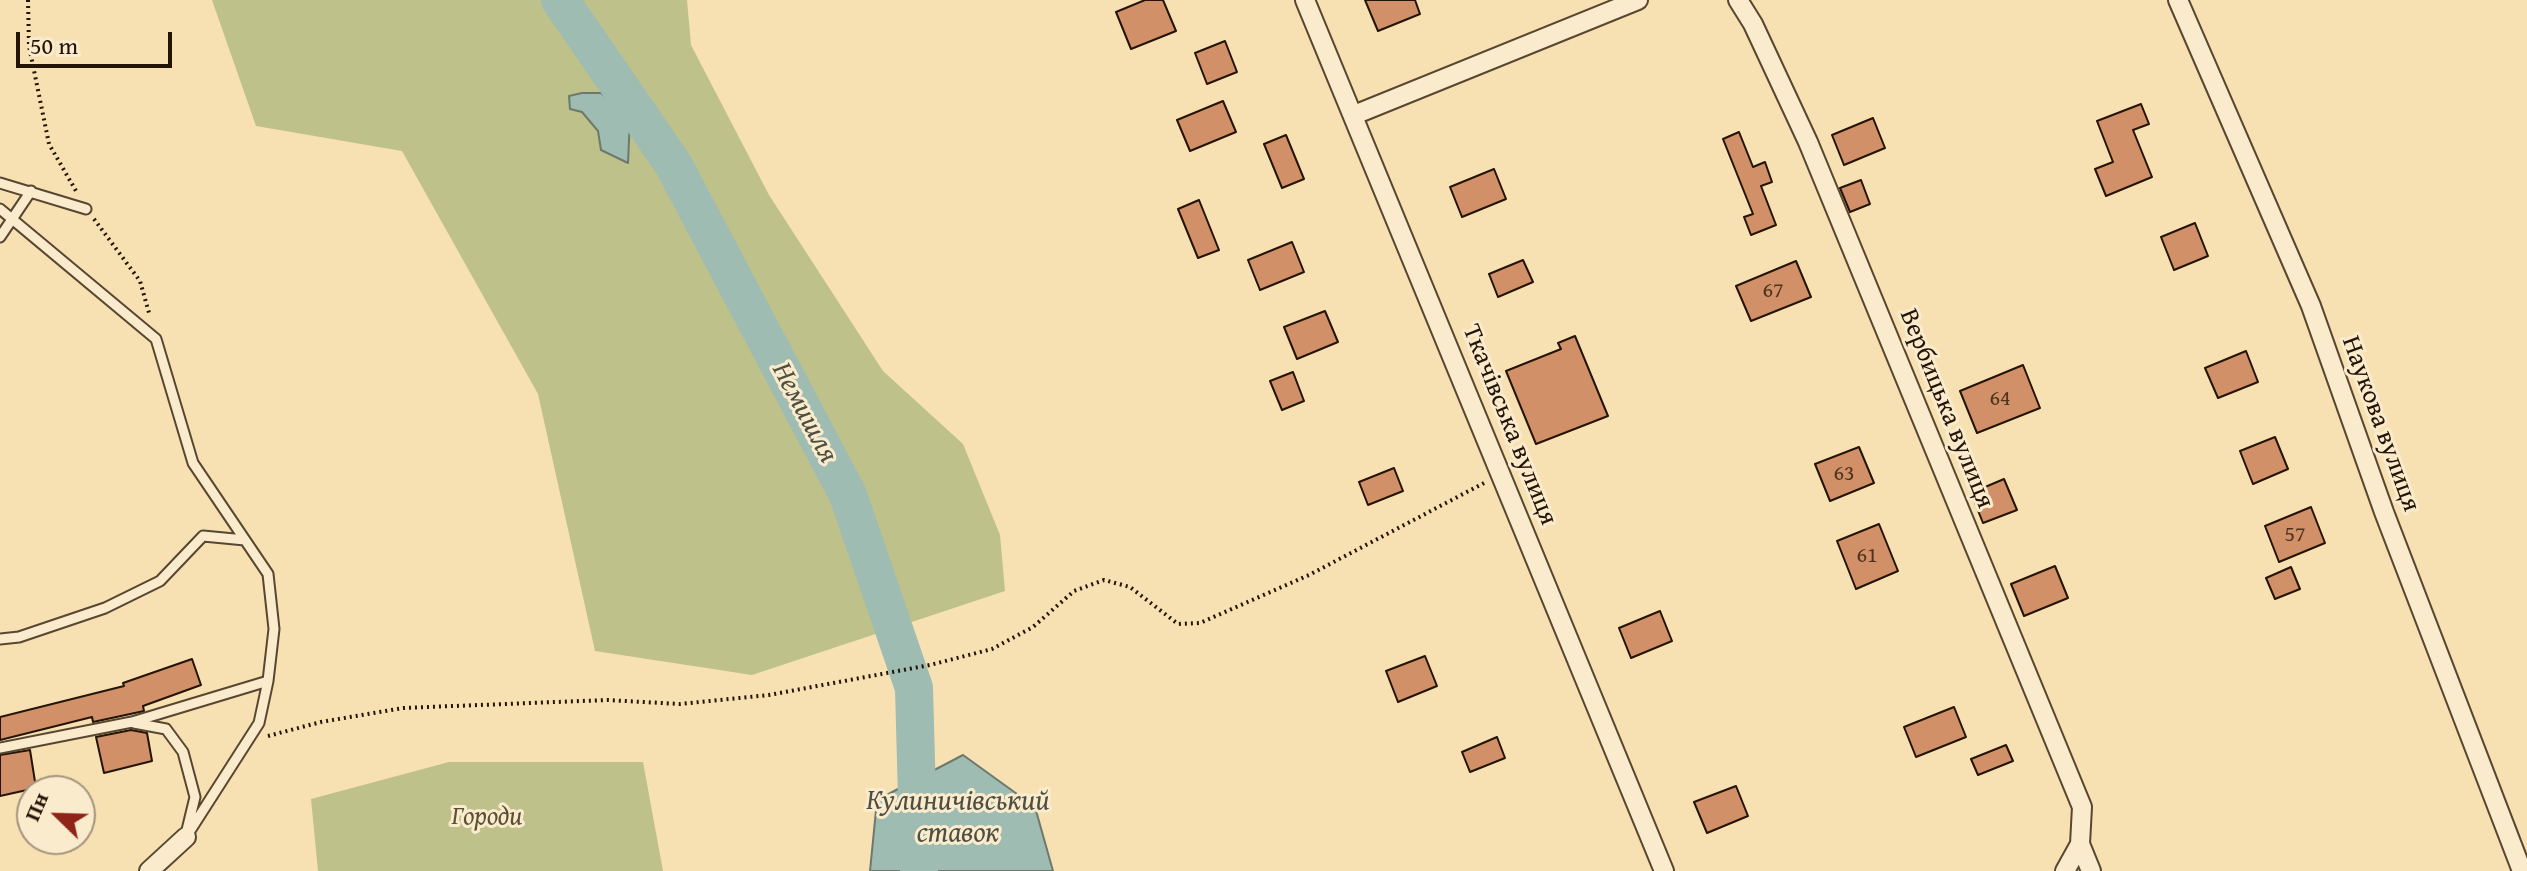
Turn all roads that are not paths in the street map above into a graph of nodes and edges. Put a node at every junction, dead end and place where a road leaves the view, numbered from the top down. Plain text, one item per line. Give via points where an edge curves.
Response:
1 (1305, 0) edge
2 (1638, 0) edge
3 (1738, 0) edge
4 (2178, 0) edge
5 (1354, 115) junction
6 (0, 183) edge
7 (31, 191) junction
8 (0, 209) edge
9 (86, 209) road end
10 (11, 218) junction
11 (0, 237) edge
12 (245, 540) junction
13 (0, 639) edge
14 (268, 681) junction
15 (132, 722) junction
16 (0, 748) edge
17 (186, 837) junction
18 (2080, 844) junction
19 (149, 871) edge
20 (1664, 871) edge
21 (2065, 871) edge
22 (2091, 871) edge
23 (2522, 871) edge

1 - 5 street, Ткачівська вулиця
2 - 5 street
3 - 18 street, Вербицька вулиця via 1808,142 2082,807
4 - 23 street, Наукова вулиця via 2311,306
5 - 20 street, Ткачівська вулиця
6 - 7 lane
7 - 9 lane
7 - 10 lane
8 - 10 lane
10 - 11 lane
10 - 12 lane via 156,339 193,463
12 - 13 lane via 203,536 160,581 105,608
12 - 14 lane via 268,574 274,629
14 - 15 lane
14 - 17 lane via 259,723
15 - 16 lane
15 - 17 lane via 166,729 183,752 195,797
17 - 19 street
18 - 21 street, Вербицька вулиця
18 - 22 street, Вербицька вулиця

